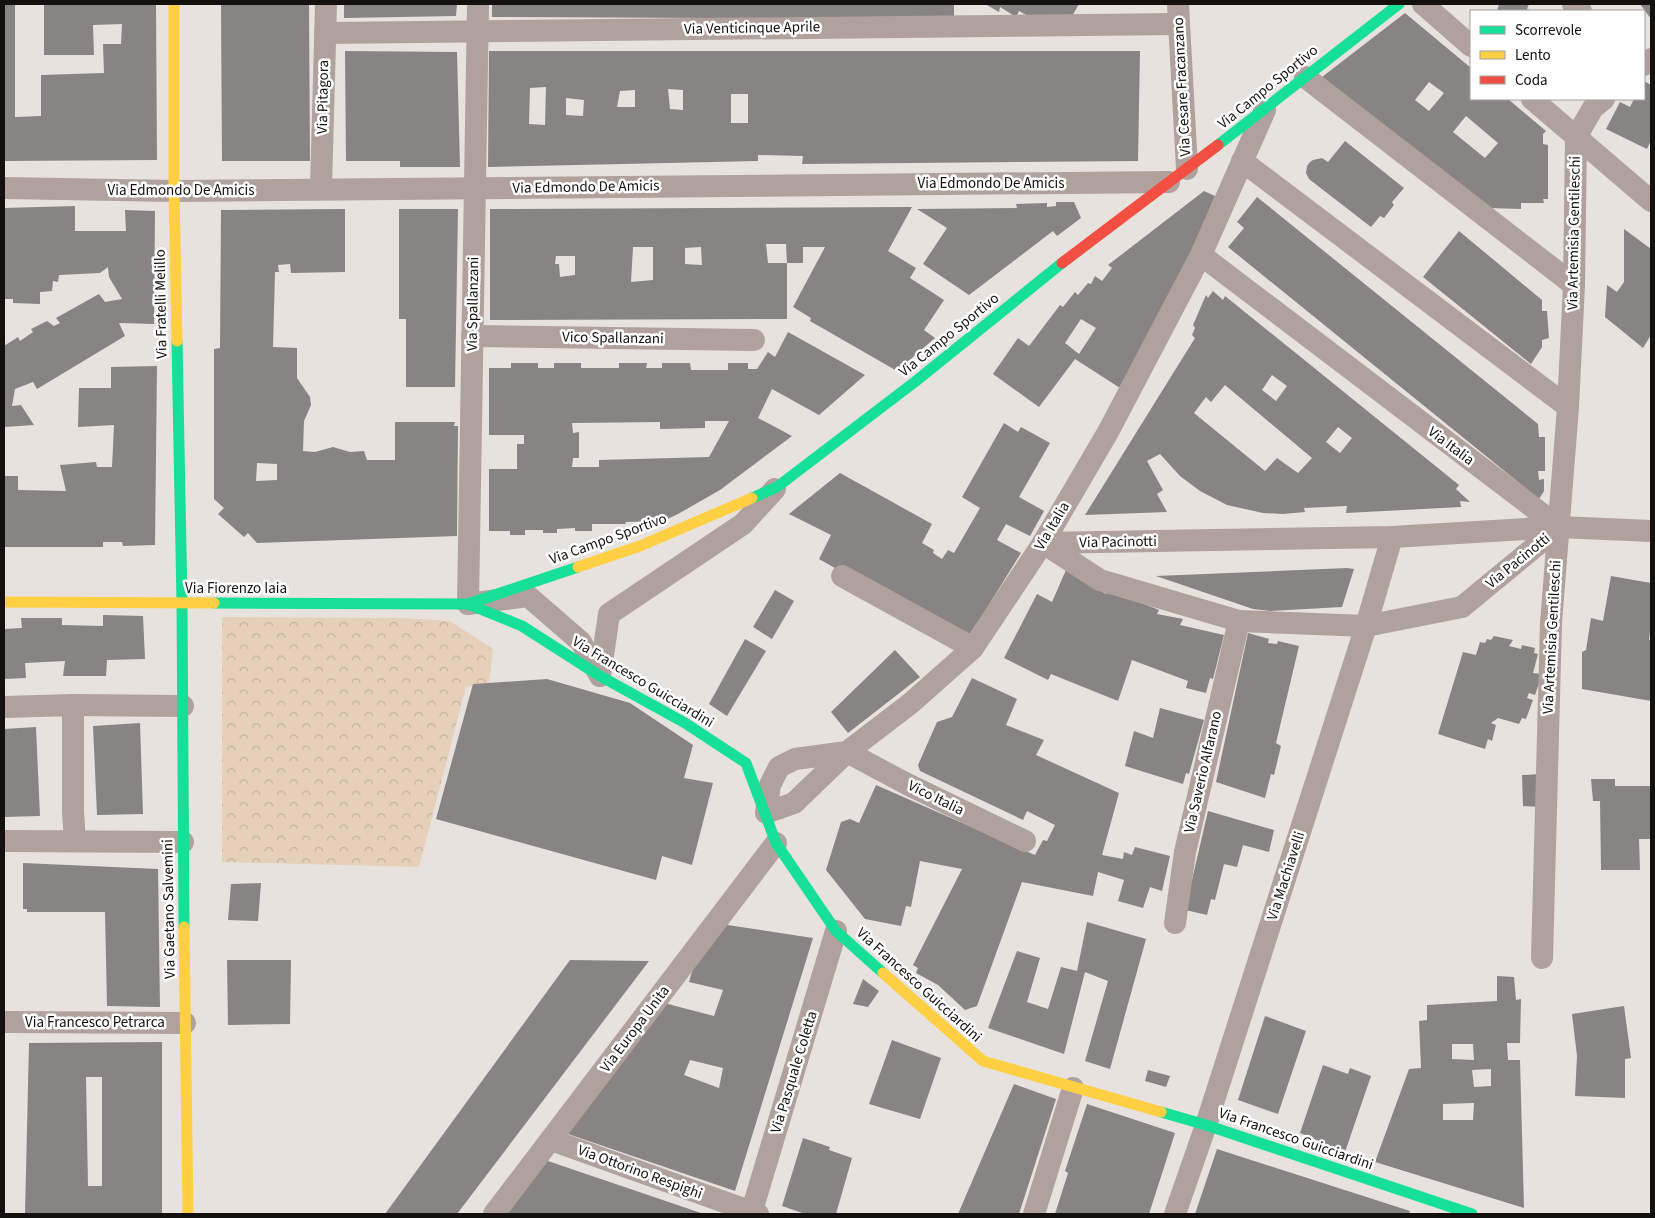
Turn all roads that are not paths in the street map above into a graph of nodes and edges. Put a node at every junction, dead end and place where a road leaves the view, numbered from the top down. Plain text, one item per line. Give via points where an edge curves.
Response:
1 (174, 4) edge
2 (326, 4) edge
3 (478, 4) edge
4 (1399, 4) edge
5 (1423, 4) edge
6 (1178, 14) edge
7 (477, 31) junction
8 (325, 33) junction
9 (1470, 45) edge
10 (1305, 77) junction
11 (1533, 100) edge
12 (1603, 100) edge
13 (1265, 110) junction
14 (1576, 137) junction
15 (1242, 160) junction
16 (1178, 176) junction
17 (4, 188) edge
18 (475, 188) junction
19 (1646, 189) edge
20 (321, 190) junction
21 (174, 191) junction
22 (1201, 255) junction
23 (1574, 285) junction
24 (472, 336) junction
25 (754, 340) dead end
26 (1568, 407) junction
27 (777, 487) junction
28 (1559, 527) junction
29 (1651, 531) edge
30 (1392, 537) junction
31 (1042, 543) junction
32 (842, 576) dead end
33 (4, 602) edge
34 (182, 603) junction
35 (468, 604) junction
36 (1238, 621) junction
37 (1366, 626) junction
38 (973, 648) junction
39 (600, 676) junction
40 (73, 705) junction
41 (183, 706) junction
42 (4, 707) edge
43 (847, 752) junction
44 (766, 813) junction
45 (4, 841) edge
46 (75, 841) junction
47 (1026, 841) dead end
48 (183, 842) junction
49 (776, 843) junction
50 (1175, 923) dead end
51 (836, 931) junction
52 (1542, 958) dead end
53 (4, 1022) edge
54 (185, 1022) junction
55 (1072, 1088) junction
56 (1206, 1125) junction
57 (551, 1140) junction
58 (1443, 1210) edge
59 (188, 1214) edge
60 (494, 1214) edge
61 (753, 1214) edge
62 (1034, 1214) edge
63 (1175, 1214) edge
64 (1472, 1214) edge

1 - 21 street, Via Fratelli Melillo
2 - 8 street, Via Pitagora
3 - 7 street, Via Spallanzani
4 - 10 street, Via Campo Sportivo
5 - 9 street
6 - 7 street, Via Venticinque Aprile
6 - 16 street, Via Cesare Fracanzano
7 - 8 street, Via Venticinque Aprile
7 - 18 street, Via Spallanzani
8 - 20 street, Via Pitagora
10 - 13 street, Via Campo Sportivo
10 - 23 street
11 - 14 street
12 - 14 street via 1593,108
13 - 15 street, Via Italia
13 - 16 street, Via Campo Sportivo
14 - 19 street
14 - 23 street, Via Artemisia Gentileschi
15 - 22 street, Via Italia
15 - 26 street
16 - 18 street, Via Edmondo De Amicis
16 - 27 street, Via Campo Sportivo via 1054,269 916,381
17 - 21 street, Via Edmondo De Amicis
18 - 20 street, Via Edmondo De Amicis
18 - 24 street, Via Spallanzani
20 - 21 street, Via Edmondo De Amicis
21 - 34 street, Via Fratelli Melillo
22 - 28 street, Via Italia
22 - 31 street, Via Italia via 1108,432
23 - 26 street, Via Artemisia Gentileschi
24 - 25 street, Vico Spallanzani
24 - 35 street, Via Spallanzani
26 - 28 street, Via Artemisia Gentileschi
27 - 35 street, Via Campo Sportivo via 640,546
27 - 39 street via 743,524 609,614
28 - 29 street
28 - 30 street, Via Pacinotti
28 - 37 street, Via Pacinotti via 1462,606
28 - 52 street, Via Artemisia Gentileschi via 1551,623
30 - 31 street, Via Pacinotti
30 - 37 street, Via Machiavelli
31 - 36 street, Via Pacinotti via 1100,580
31 - 38 street, Via Italia
32 - 38 street
33 - 34 street, Via Fiorenzo Iaia
34 - 35 street, Via Fiorenzo Iaia
34 - 41 street, Via Gaetano Salvemini
35 - 39 street, Via Francesco Guicciardini via 522,626
35 - 39 street via 528,596 581,642
36 - 37 street, Via Pacinotti
36 - 50 street, Via Saverio Alfarano via 1189,834
37 - 56 street, Via Machiavelli
38 - 43 street, Via Italia via 911,703
39 - 44 street, Via Francesco Guicciardini via 684,723 746,763
40 - 41 street
40 - 42 street
40 - 46 street
41 - 48 street, Via Gaetano Salvemini
43 - 44 street, Via Italia via 794,803
43 - 44 street, Via Italia via 796,759 779,767 770,785
43 - 47 street, Vico Italia
44 - 49 street, Via Francesco Guicciardini
45 - 46 street
46 - 48 street
48 - 54 street, Via Gaetano Salvemini
49 - 51 street, Via Francesco Guicciardini
49 - 57 street, Via Europa Unita
51 - 55 street, Via Francesco Guicciardini via 983,1061
51 - 61 street, Via Pasquale Coletta
53 - 54 street, Via Francesco Petrarca
54 - 59 street, Via Gaetano Salvemini
55 - 56 street, Via Francesco Guicciardini
55 - 62 street
56 - 58 street, Via Francesco Guicciardini
56 - 63 street, Via Machiavelli
57 - 60 street, Via Europa Unita
57 - 61 street, Via Ottorino Respighi
58 - 64 street, Via Francesco Guicciardini

